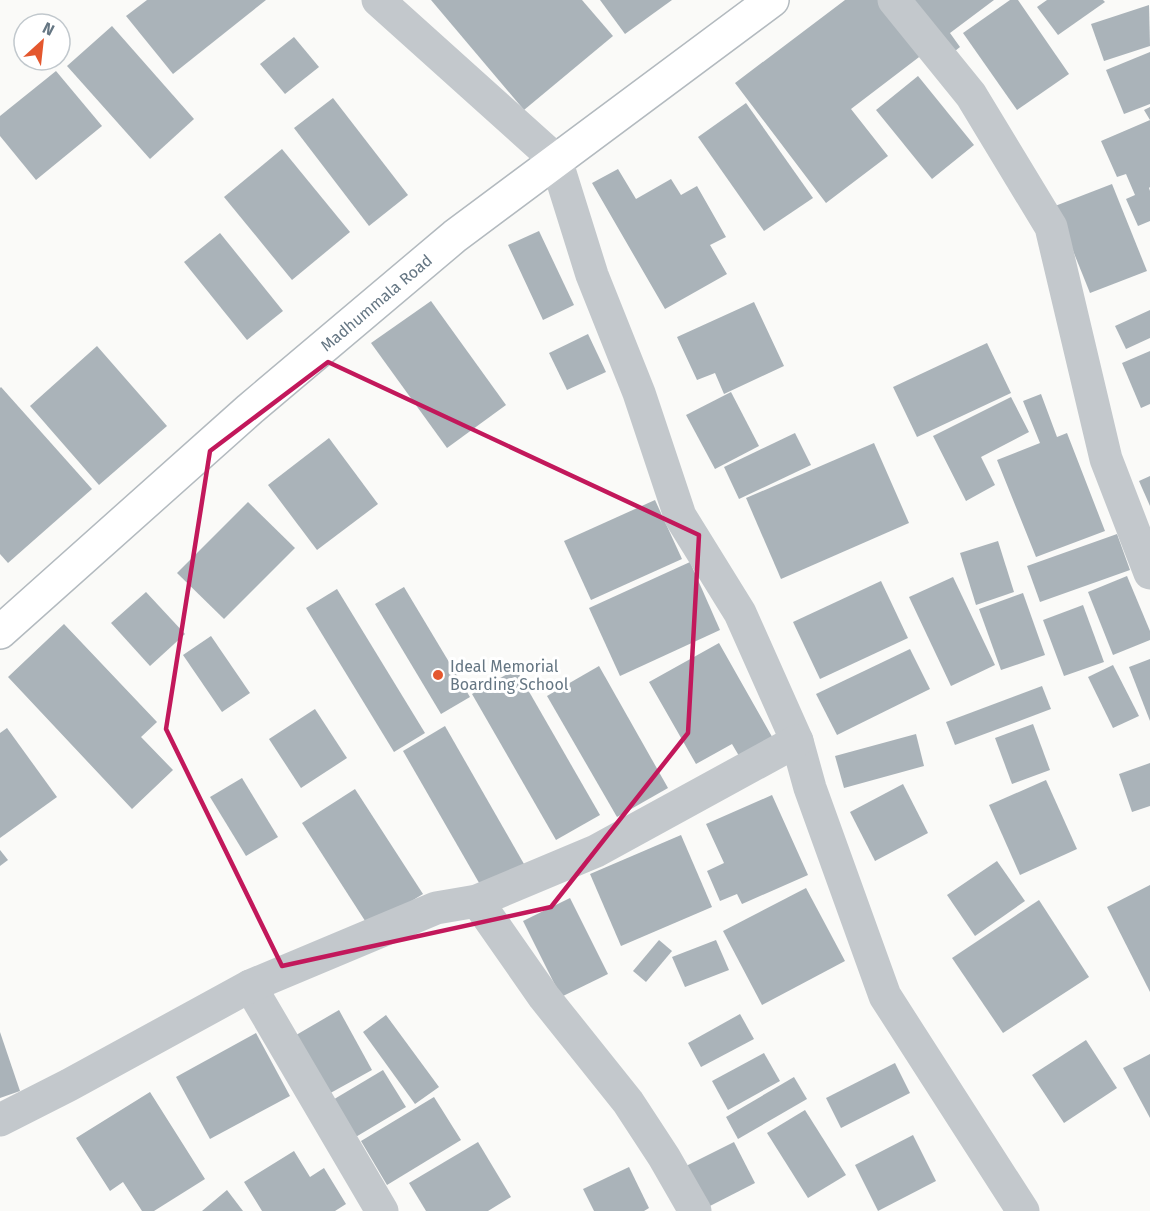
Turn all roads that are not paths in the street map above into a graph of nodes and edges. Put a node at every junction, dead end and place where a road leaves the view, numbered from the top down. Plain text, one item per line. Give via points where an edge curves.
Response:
1 (378, 0) edge
2 (772, 0) edge
3 (894, 0) edge
4 (556, 160) junction
5 (1150, 573) edge
6 (0, 632) edge
7 (797, 741) junction
8 (477, 901) junction
9 (250, 986) junction
10 (0, 1120) edge
11 (382, 1211) edge
12 (695, 1211) edge
13 (1023, 1211) edge

1 - 4 street
2 - 4 street, Madhummala Road
3 - 5 street via 971,95 1051,227 1106,459
4 - 6 street, Madhummala Road via 455,236 250,409
4 - 7 street via 592,275 639,393 680,516 740,613
7 - 8 street via 596,851
7 - 13 street via 810,788 885,996
8 - 9 street via 436,909
8 - 12 street via 544,998 628,1102
9 - 10 street
9 - 11 street

